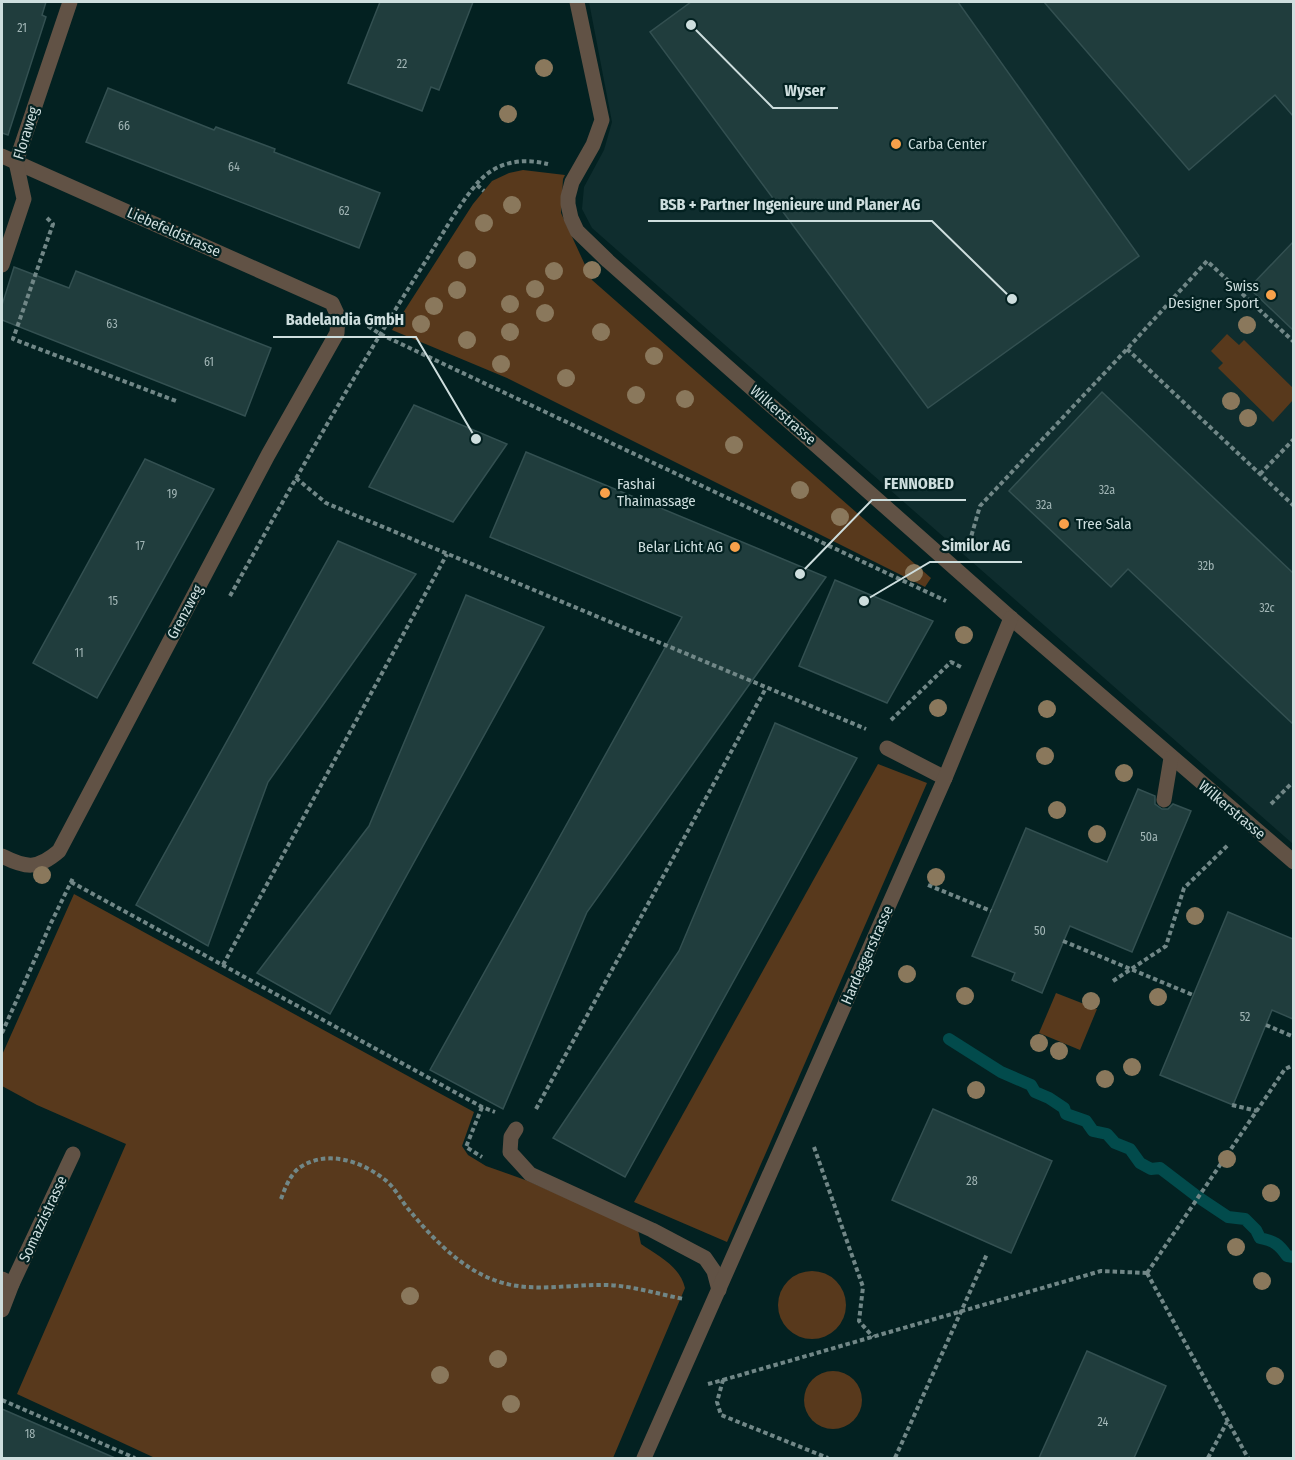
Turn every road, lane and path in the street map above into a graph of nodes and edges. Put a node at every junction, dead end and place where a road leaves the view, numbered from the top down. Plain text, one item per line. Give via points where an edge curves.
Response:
1 (70, 2) edge
2 (578, 2) edge
3 (9, 159) edge
4 (577, 173) junction
5 (477, 185) junction
6 (484, 191) dead end
7 (24, 199) junction
8 (2, 265) edge
9 (338, 316) joint
10 (391, 339) dead end
11 (1293, 342) edge
12 (1127, 349) junction
13 (176, 401) dead end
14 (1293, 439) edge
15 (1260, 474) junction
16 (296, 478) junction
17 (1293, 506) edge
18 (972, 537) dead end
19 (447, 554) junction
20 (227, 601) dead end
21 (991, 601) junction
22 (1011, 618) junction
23 (986, 679) junction
24 (766, 688) junction
25 (884, 726) dead end
26 (867, 730) dead end
27 (887, 748) dead end
28 (1171, 758) junction
29 (945, 778) junction
30 (1164, 800) dead end
31 (2, 856) edge
32 (1293, 862) edge
33 (76, 872) dead end
34 (902, 874) junction
35 (71, 882) junction
36 (1184, 888) dead end
37 (991, 911) dead end
38 (1063, 941) dead end
39 (222, 965) junction
40 (1131, 969) junction
41 (1113, 981) dead end
42 (1193, 995) dead end
43 (1266, 1025) dead end
44 (2, 1033) edge
45 (1293, 1037) edge
46 (1293, 1065) edge
47 (1232, 1105) dead end
48 (482, 1107) junction
49 (800, 1107) junction
50 (1257, 1111) junction
51 (500, 1114) dead end
52 (533, 1114) dead end
53 (516, 1129) dead end
54 (466, 1147) dead end
55 (73, 1154) dead end
56 (281, 1199) dead end
57 (987, 1254) dead end
58 (1147, 1273) junction
59 (7, 1282) edge
60 (718, 1290) junction
61 (712, 1305) junction
62 (2, 1310) edge
63 (961, 1311) junction
64 (873, 1337) junction
65 (723, 1380) junction
66 (672, 1395) junction
67 (2, 1400) edge
68 (1227, 1422) junction
69 (135, 1458) edge
70 (644, 1458) edge
71 (828, 1458) edge
72 (895, 1458) edge
73 (1208, 1458) edge
74 (1248, 1458) edge

1 - 3 street, Floraweg
2 - 4 street, Wilkerstrasse via 602,120
3 - 7 street, Floraweg
3 - 9 street, Liebefeldstrasse via 333,303
4 - 5 path via 522,160 487,174
4 - 21 street, Wilkerstrasse via 568,197 577,231
5 - 6 path
5 - 16 path via 383,328
7 - 8 street
7 - 13 path via 53,224 13,339
9 - 31 street, Grenzweg via 337,333 268,455 59,851 32,866 21,866
10 - 21 path via 945,601
11 - 12 path via 1207,261
12 - 15 path
12 - 18 path via 980,506
14 - 15 path
15 - 17 path
16 - 19 path via 326,503
16 - 20 path
19 - 24 path
19 - 39 path
21 - 22 street, Wilkerstrasse
22 - 23 street, Hardeggerstrasse
22 - 28 street, Wilkerstrasse
23 - 25 path via 951,662
23 - 29 street, Hardeggerstrasse
24 - 26 path
24 - 52 path
27 - 29 street
28 - 30 street
28 - 32 street, Wilkerstrasse
29 - 34 street, Hardeggerstrasse
33 - 35 path
34 - 37 path
34 - 49 street, Hardeggerstrasse
35 - 39 path
35 - 44 path
36 - 40 path via 1166,946
38 - 40 path
39 - 48 path
40 - 41 path
40 - 42 path
43 - 45 path
46 - 50 path via 1285,1069
47 - 50 path
48 - 51 path
48 - 54 path
49 - 60 street, Hardeggerstrasse
49 - 64 path via 862,1287 859,1321
50 - 58 path
53 - 60 street via 510,1152 530,1174 705,1258 714,1271
55 - 59 street, Somazzistrasse
56 - 61 path via 298,1168 328,1158 352,1161 387,1181 441,1244 471,1270 495,1281 525,1287 610,1286
57 - 63 path
58 - 63 path via 1101,1271
58 - 68 path
59 - 62 street, Somazzistrasse
60 - 61 street, Hardeggerstrasse
61 - 66 street, Hardeggerstrasse
63 - 64 path
63 - 72 path
64 - 65 path
65 - 66 path
65 - 71 path via 717,1402 721,1414
66 - 70 street, Hardeggerstrasse
67 - 69 path
68 - 73 path
68 - 74 path

